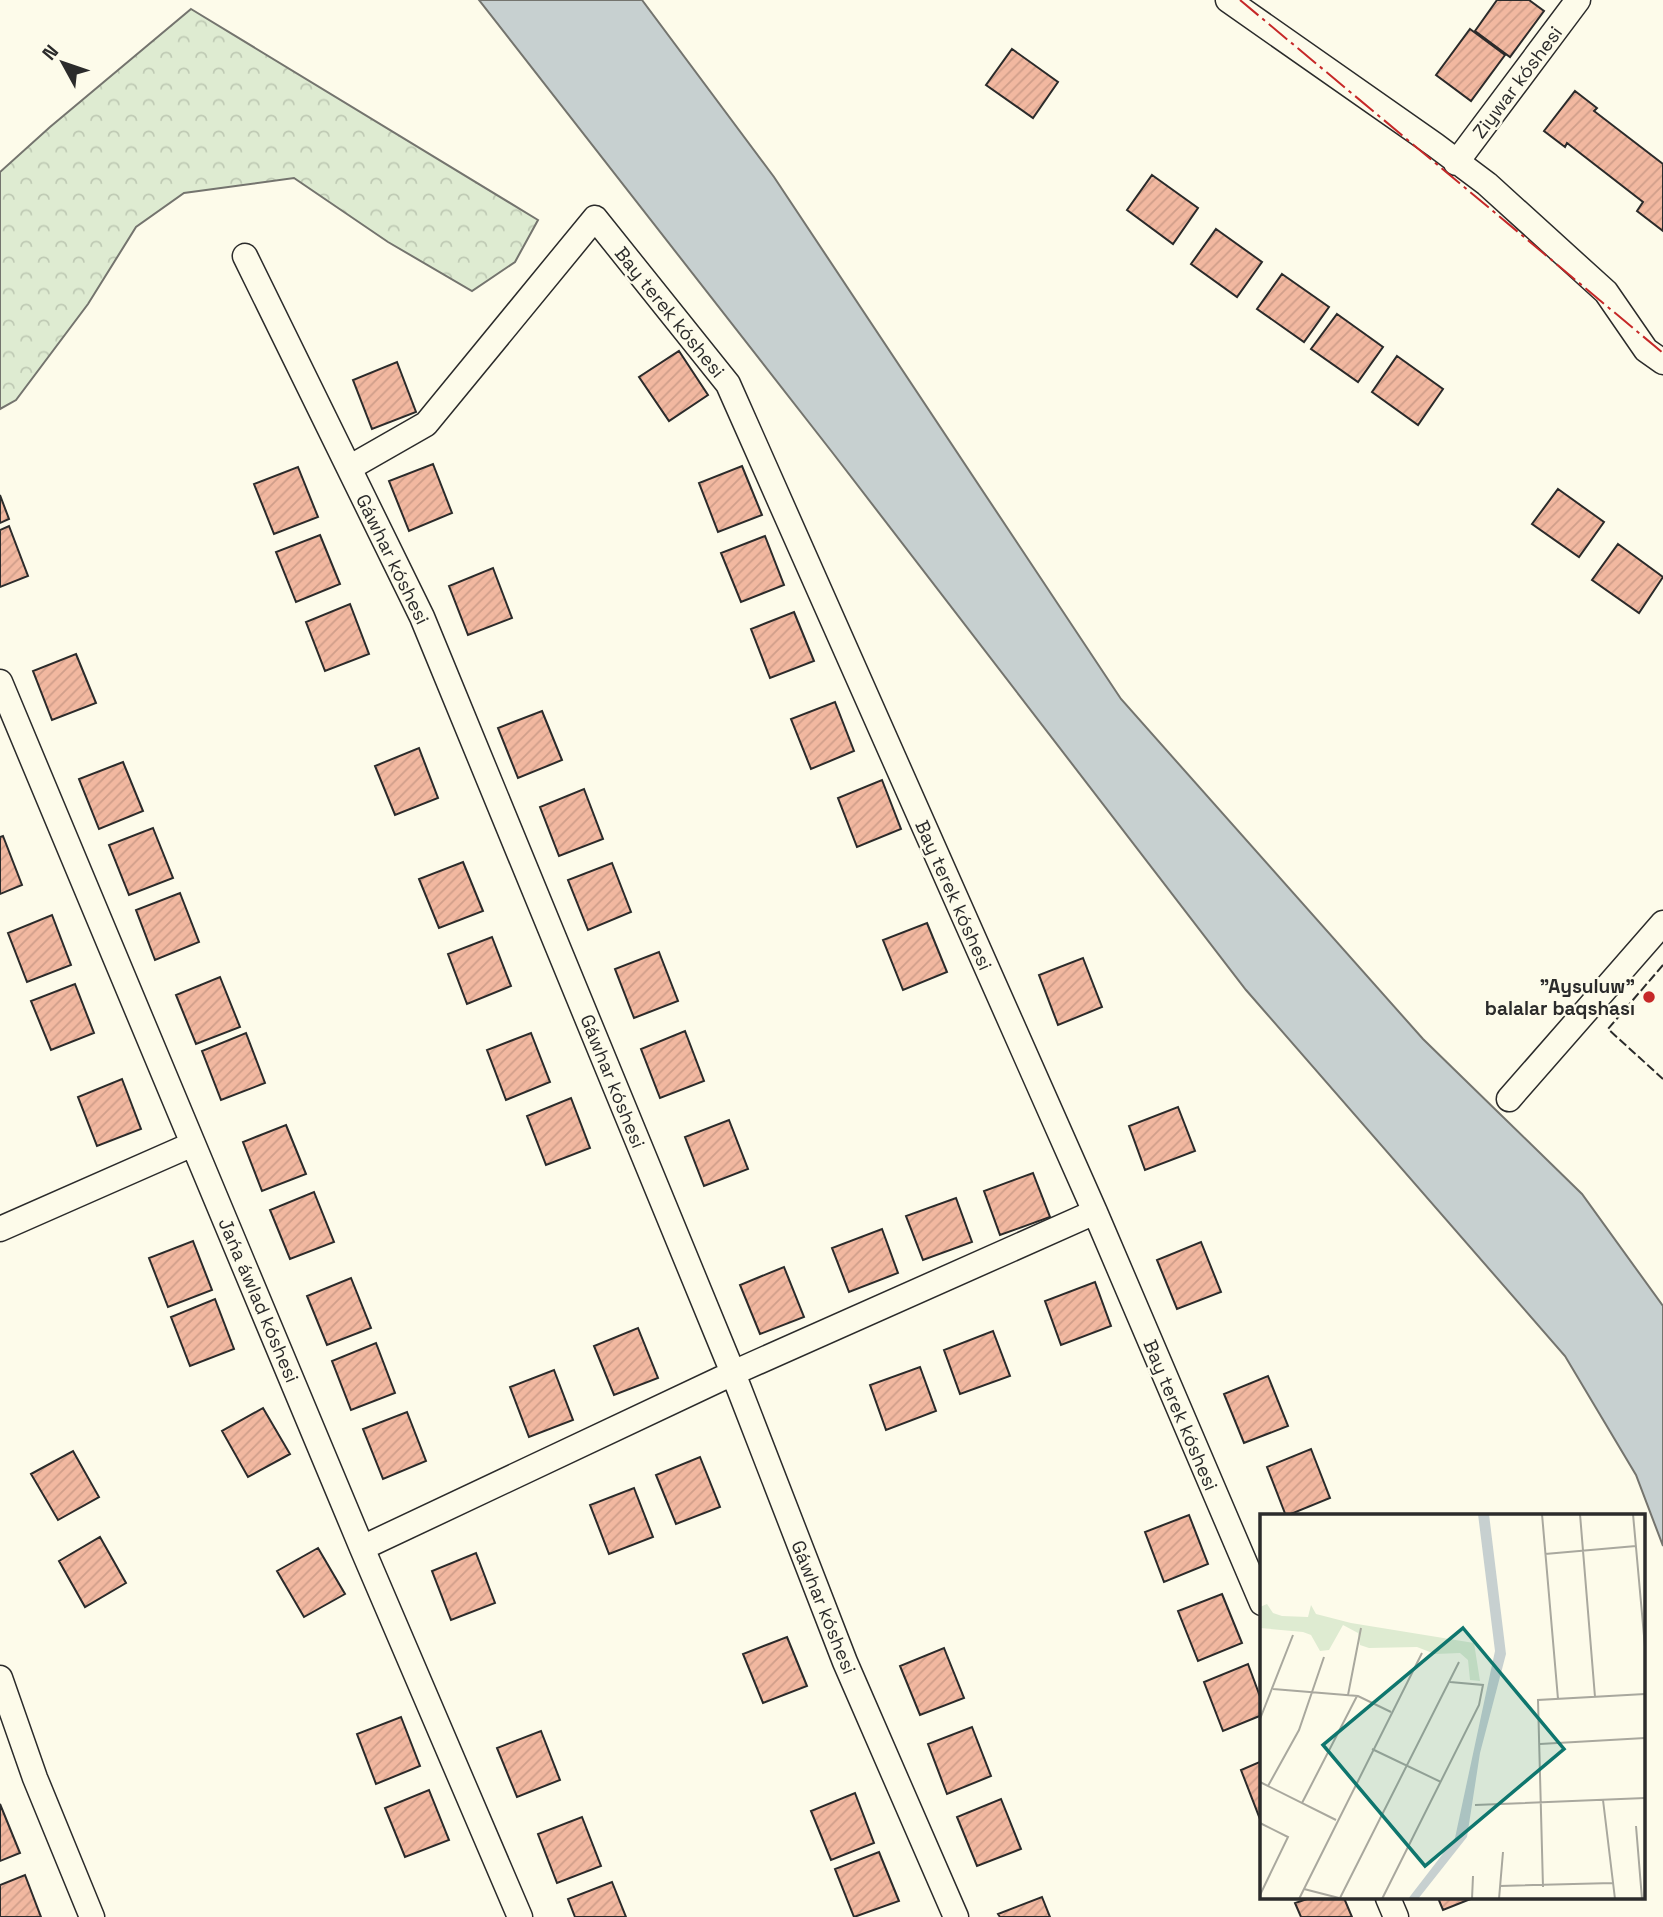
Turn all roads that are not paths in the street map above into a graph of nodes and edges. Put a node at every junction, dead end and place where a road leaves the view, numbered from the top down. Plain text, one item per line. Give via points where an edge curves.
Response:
1 (1228, 0) edge
2 (1578, 0) edge
3 (1456, 163) junction
4 (244, 256) dead end
5 (1663, 362) edge
6 (349, 468) junction
7 (0, 682) edge
8 (1663, 923) edge
9 (1509, 1099) dead end
10 (193, 1144) junction
11 (1095, 1212) junction
12 (0, 1229) edge
13 (733, 1373) junction
14 (362, 1548) junction
15 (1260, 1598) edge
16 (0, 1678) edge
17 (1388, 1899) edge
18 (92, 1917) edge
19 (520, 1917) edge
20 (956, 1917) edge
21 (1396, 1917) edge

1 - 3 street
2 - 3 street, Ziywar kóshesi
3 - 5 street via 1487,184 1606,292 1646,350
4 - 6 street, Gáwhar kóshesi
6 - 11 street, Bay terek kóshesi via 426,424 595,218 728,384
6 - 13 street, Gáwhar kóshesi via 422,617
7 - 10 street, Jańa áwlad kóshesi
8 - 9 street
10 - 12 street
10 - 14 street, Jańa áwlad kóshesi
11 - 13 street
11 - 15 street, Bay terek kóshesi
13 - 14 street
13 - 20 street, Gáwhar kóshesi via 845,1662
14 - 19 street, Jańa áwlad kóshesi
16 - 18 street
17 - 21 street

